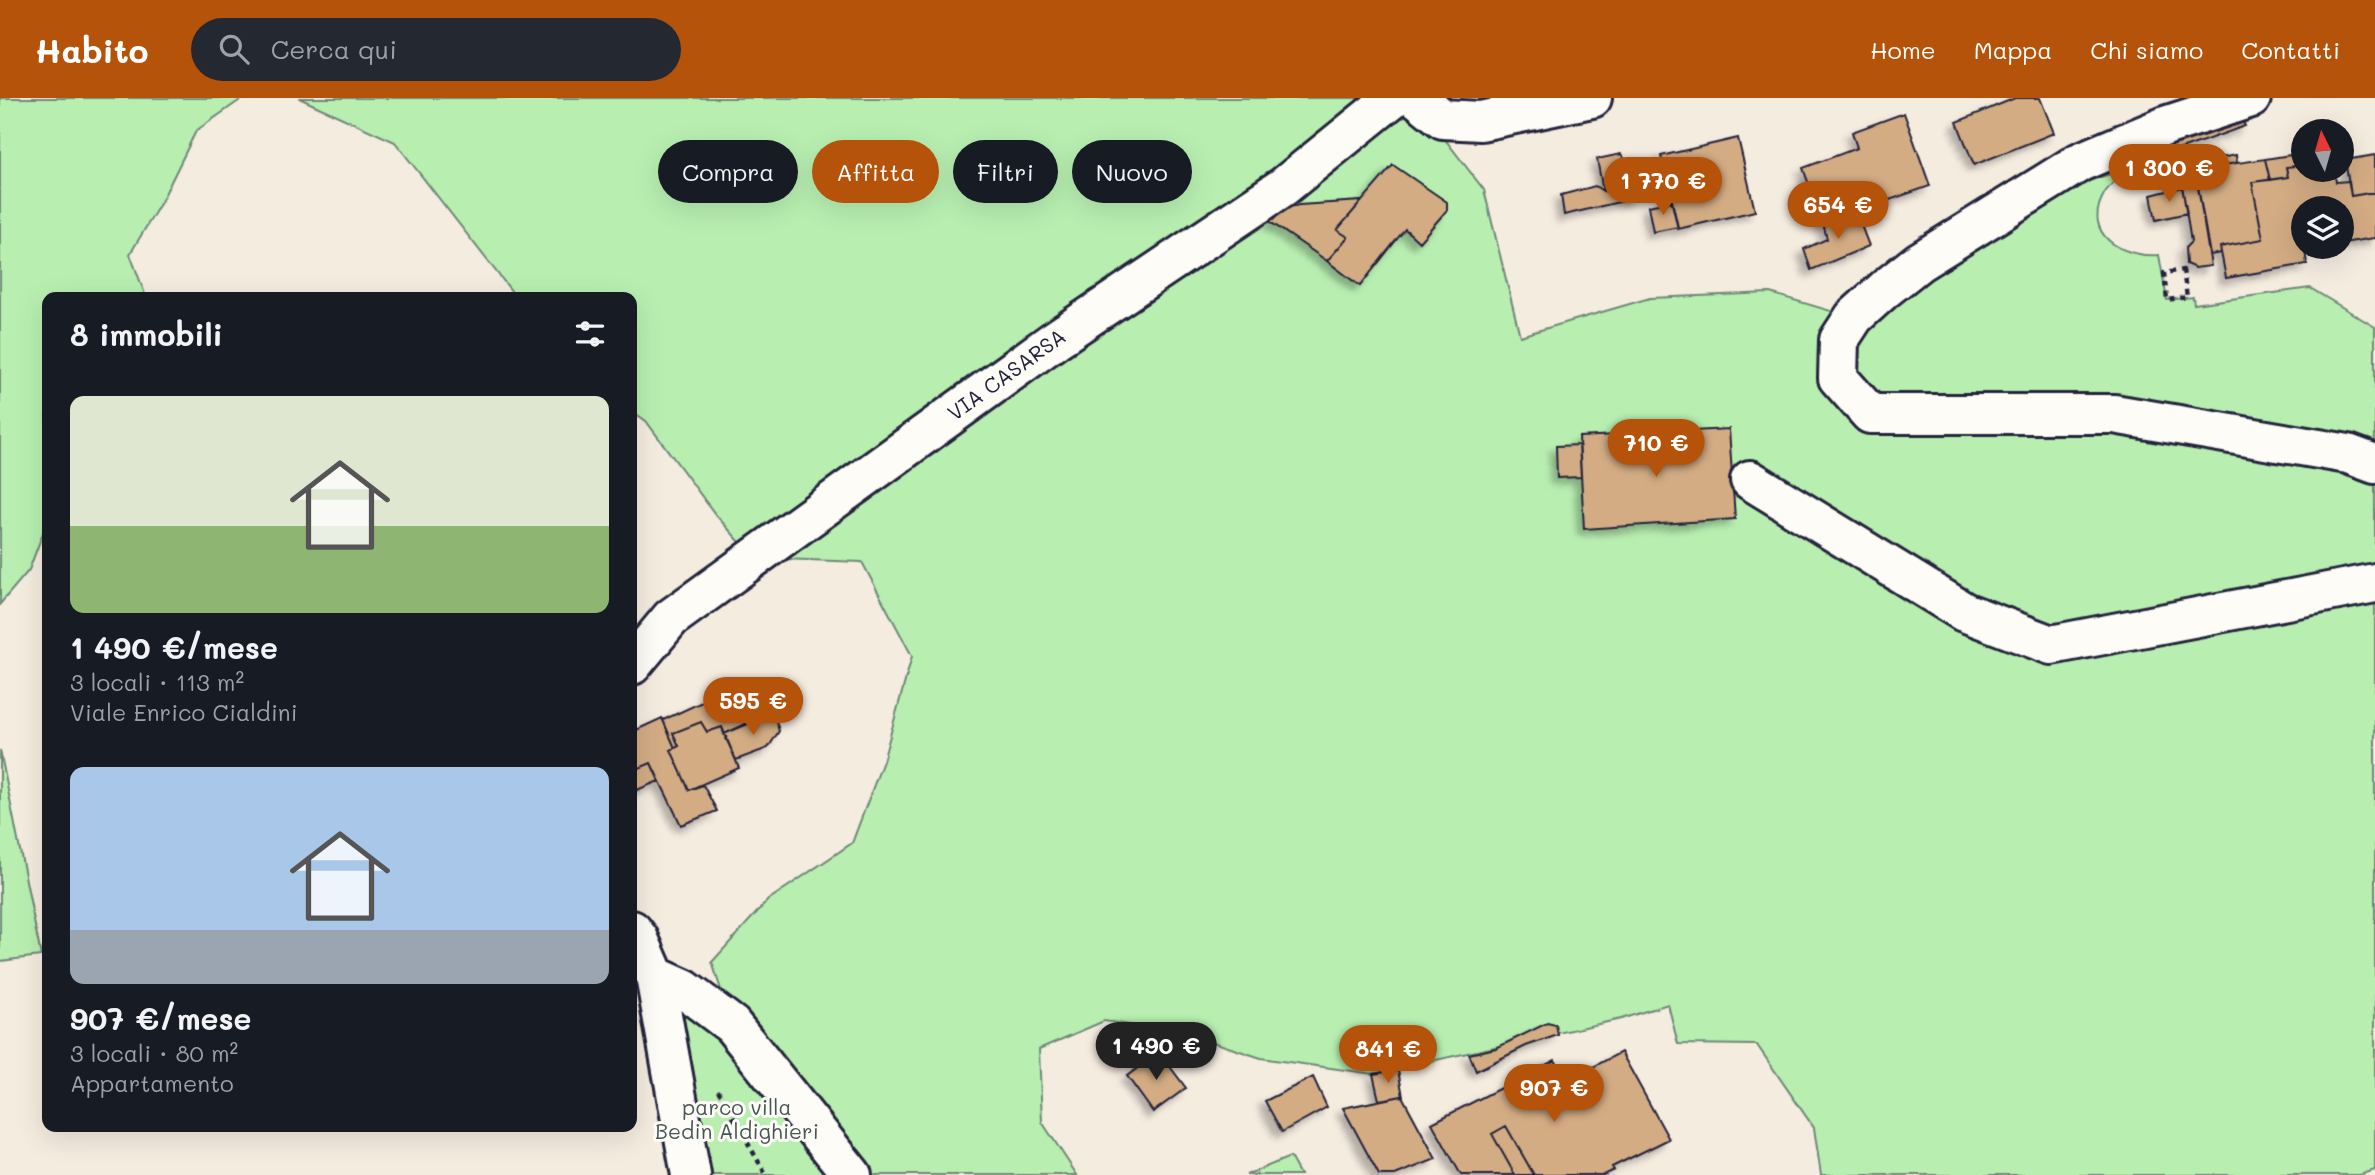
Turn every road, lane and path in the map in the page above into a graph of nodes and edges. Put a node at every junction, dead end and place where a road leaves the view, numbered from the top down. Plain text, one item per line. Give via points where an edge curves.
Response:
1 (1393, 98) edge
2 (1417, 98) edge
3 (1592, 98) edge
4 (2251, 98) edge
5 (2164, 273) joint
6 (2375, 464) edge
7 (1750, 480) dead end
8 (2375, 583) edge
9 (637, 659) edge
10 (637, 936) edge
11 (655, 976) junction
12 (691, 1175) edge
13 (852, 1175) edge

1 - 9 street, VIA CASARSA via 1283,187 1055,341 671,618
2 - 3 street via 1443,119 1481,121
4 - 6 street via 2168,125 2080,162 1919,262 1854,317 1839,340 1838,378 1870,414 2114,414 2348,454
5 - 5 path via 2183,270 2187,297 2167,300
7 - 8 street via 1964,612 2051,645
10 - 11 street
11 - 12 street
11 - 13 street via 684,989 732,1025

